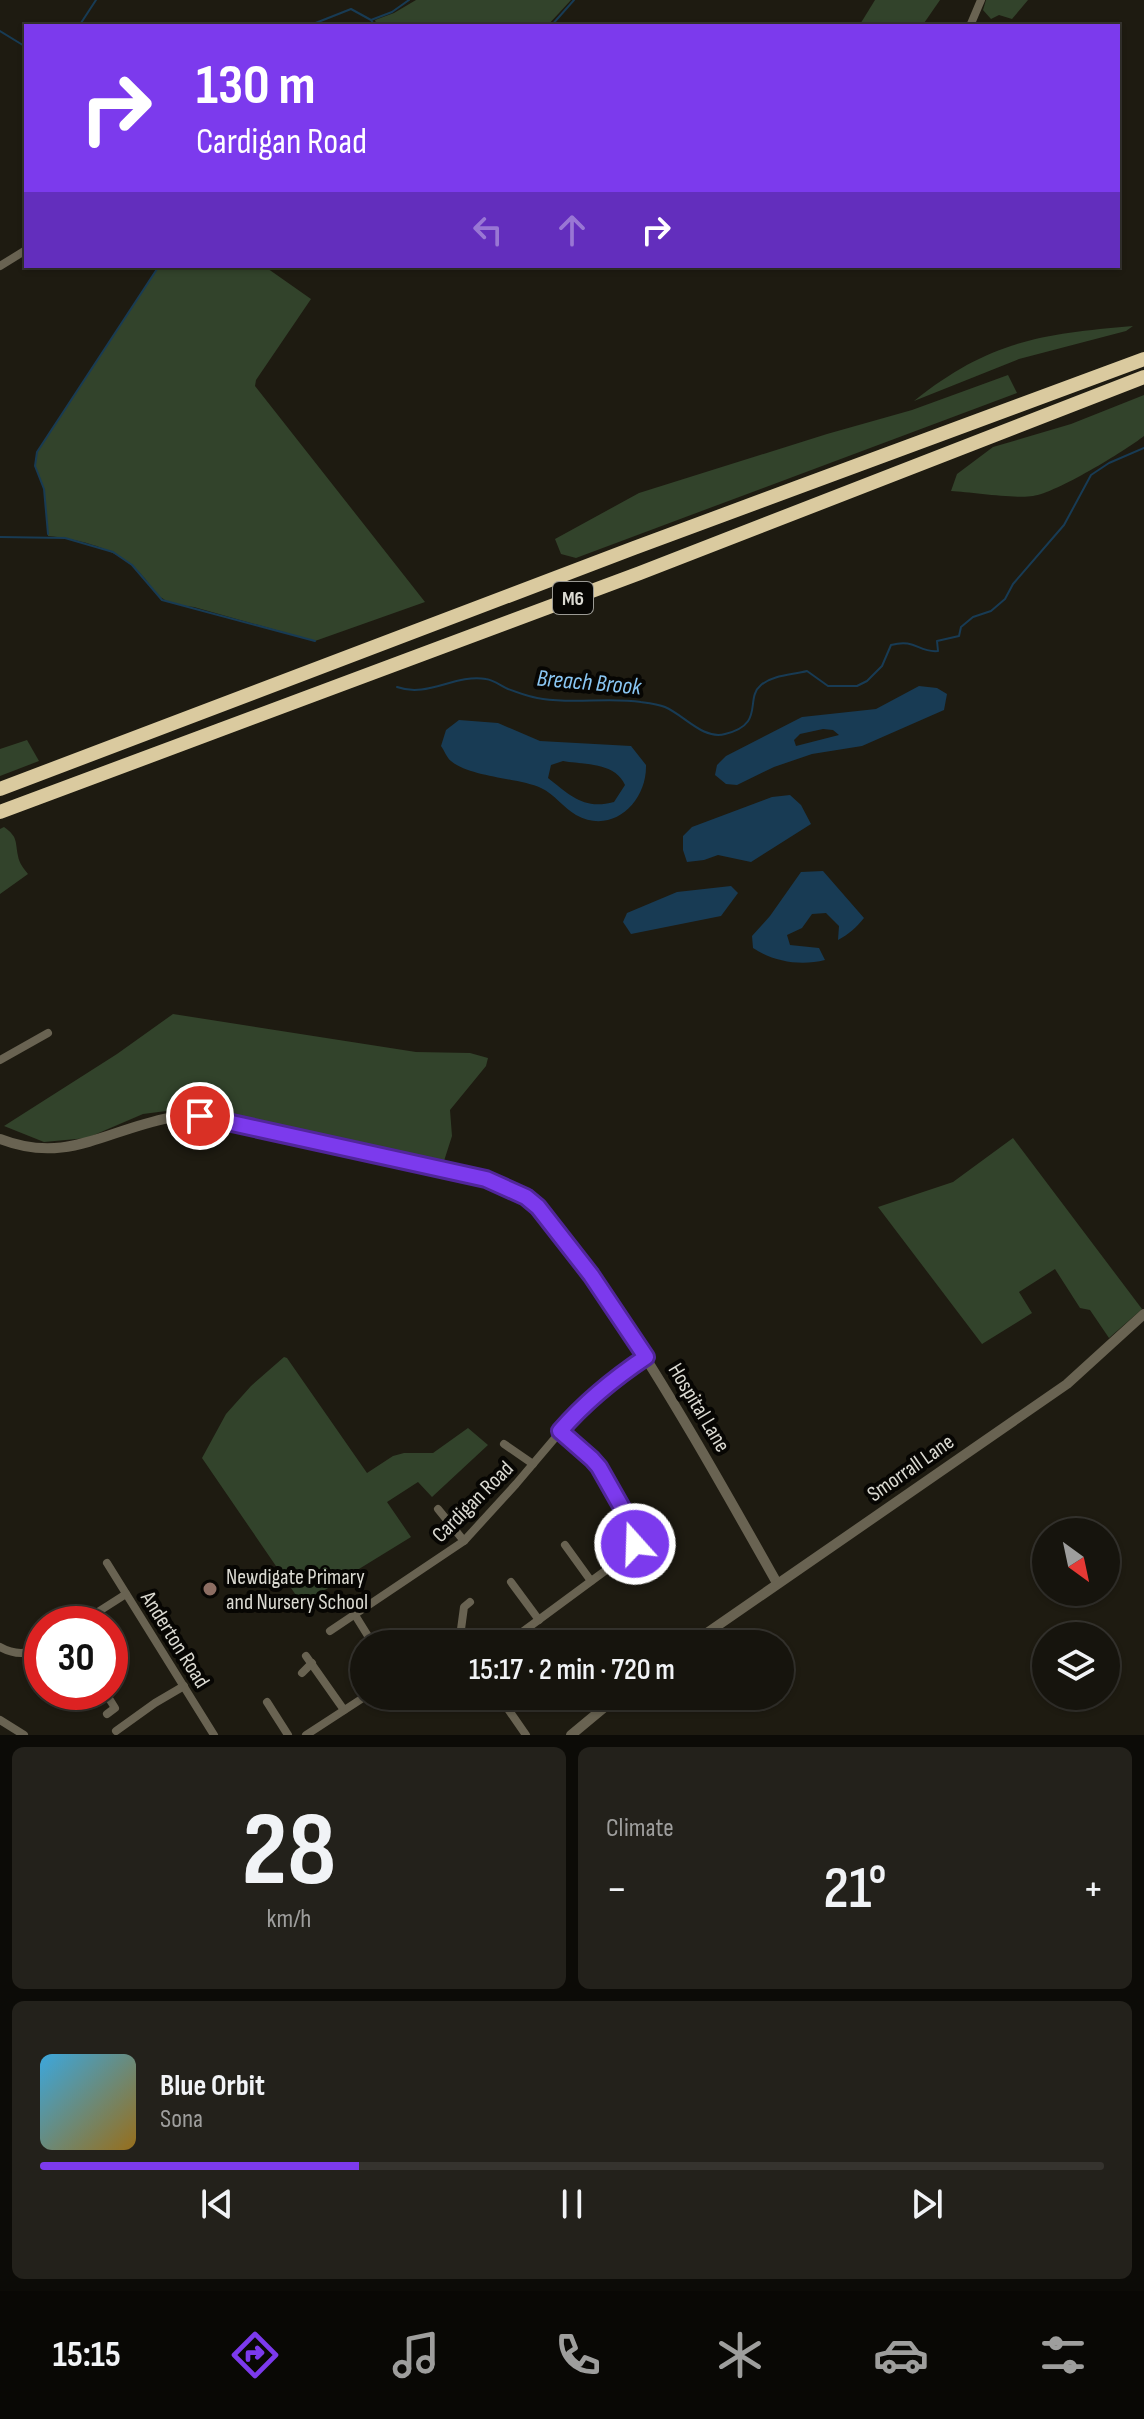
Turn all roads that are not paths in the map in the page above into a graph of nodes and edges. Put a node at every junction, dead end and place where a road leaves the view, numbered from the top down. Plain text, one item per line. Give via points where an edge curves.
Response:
1 (981, 0) edge
2 (971, 24) edge
3 (24, 251) edge
4 (0, 266) edge
5 (1144, 359) edge
6 (1144, 377) edge
7 (0, 789) edge
8 (0, 812) edge
9 (48, 1033) dead end
10 (0, 1060) edge
11 (0, 1139) edge
12 (1144, 1314) edge
13 (646, 1357) junction
14 (560, 1431) junction
15 (504, 1444) dead end
16 (533, 1464) junction
17 (437, 1508) dead end
18 (464, 1541) junction
19 (565, 1545) dead end
20 (107, 1563) dead end
21 (591, 1581) junction
22 (511, 1582) dead end
23 (777, 1583) junction
24 (126, 1594) junction
25 (470, 1602) dead end
26 (107, 1606) edge
27 (355, 1615) junction
28 (539, 1620) junction
29 (364, 1630) edge
30 (458, 1630) edge
31 (525, 1630) edge
32 (711, 1630) edge
33 (330, 1631) dead end
34 (0, 1647) edge
35 (24, 1653) edge
36 (302, 1673) dead end
37 (184, 1686) junction
38 (267, 1702) dead end
39 (350, 1706) edge
40 (112, 1710) edge
41 (344, 1710) junction
42 (509, 1710) edge
43 (601, 1710) edge
44 (125, 1713) dead end
45 (107, 1714) dead end
46 (0, 1720) edge
47 (131, 1722) junction
48 (116, 1731) dead end
49 (320, 1731) edge
50 (24, 1735) edge
51 (214, 1735) edge
52 (288, 1735) edge
53 (306, 1735) edge
54 (526, 1735) edge
55 (571, 1735) edge

1 - 2 street
3 - 4 street
5 - 7 highway, M6
6 - 8 highway, M6 via 640,573
9 - 10 street
11 - 13 street, Hospital Lane via 37,1149 64,1149 169,1118 200,1116 486,1179 538,1207
12 - 23 street, Smorrall Lane via 1067,1384
13 - 14 street, Cardigan Road via 609,1381
13 - 23 street, Hospital Lane
14 - 16 street, Cardigan Road
14 - 21 street via 592,1459 636,1533 632,1551
15 - 16 street, Cardigan Road
16 - 18 street, Cardigan Road
17 - 18 street
18 - 27 street, Cardigan Road
19 - 21 street
20 - 24 street, Anderton Road
21 - 28 street
22 - 28 street
23 - 32 street, Smorrall Lane
24 - 26 street
24 - 37 street, Anderton Road
25 - 30 street
27 - 29 street
27 - 33 street, Cardigan Road
28 - 31 street
34 - 35 street
36 - 41 street via 309,1659
37 - 47 street
37 - 51 street, Anderton Road
38 - 52 street
39 - 41 street
40 - 45 street
41 - 49 street
42 - 54 street
43 - 55 street
44 - 47 street
46 - 50 street
47 - 48 street
49 - 53 street

